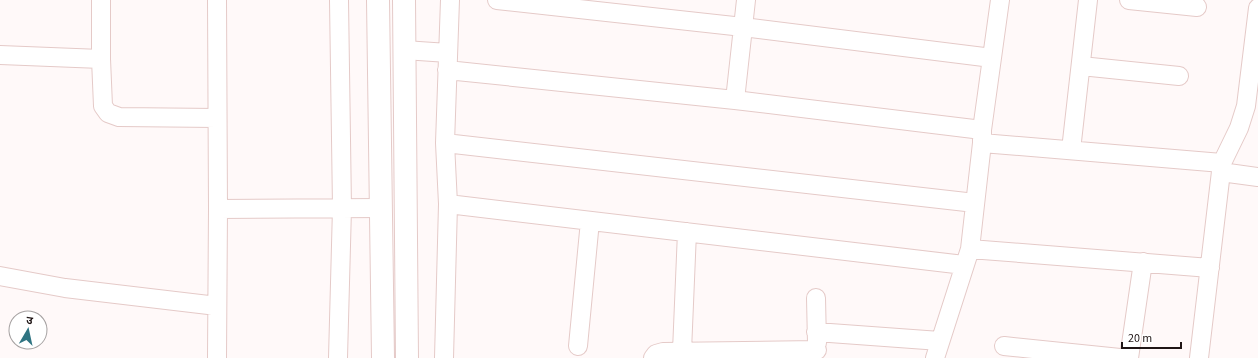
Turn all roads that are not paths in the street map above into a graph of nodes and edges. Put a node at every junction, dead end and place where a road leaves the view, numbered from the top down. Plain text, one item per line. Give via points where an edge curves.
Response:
1 (101, 0) edge
2 (216, 0) edge
3 (339, 0) edge
4 (450, 0) edge
5 (497, 0) edge
6 (746, 0) edge
7 (1000, 0) edge
8 (1088, 0) edge
9 (1129, 0) edge
10 (534, 2) edge
11 (1170, 2) edge
12 (1197, 7) dead end
13 (1258, 8) edge
14 (378, 10) edge
15 (404, 10) edge
16 (743, 27) junction
17 (404, 50) junction
18 (0, 55) edge
19 (992, 58) junction
20 (101, 59) junction
21 (448, 61) junction
22 (1081, 66) junction
23 (1179, 76) dead end
24 (735, 100) junction
25 (217, 118) junction
26 (982, 136) junction
27 (445, 143) junction
28 (1071, 150) junction
29 (1222, 168) junction
30 (1258, 177) edge
31 (975, 203) junction
32 (448, 204) junction
33 (342, 208) junction
34 (381, 208) junction
35 (218, 209) junction
36 (590, 221) junction
37 (687, 232) junction
38 (382, 242) junction
39 (406, 243) junction
40 (967, 257) junction
41 (1143, 262) junction
42 (1210, 268) junction
43 (0, 276) edge
44 (816, 298) dead end
45 (217, 306) junction
46 (816, 332) junction
47 (940, 341) junction
48 (578, 346) dead end
49 (1004, 346) dead end
50 (682, 351) junction
51 (817, 354) edge
52 (1050, 354) edge
53 (217, 358) edge
54 (338, 358) edge
55 (383, 358) edge
56 (407, 358) edge
57 (444, 358) edge
58 (653, 358) edge
59 (935, 358) edge
60 (1120, 358) edge
61 (1129, 358) edge
62 (1200, 358) edge

1 - 20 street
2 - 25 street
3 - 33 street
4 - 21 street
5 - 10 street
6 - 16 street
7 - 19 street
8 - 22 street
9 - 11 street
10 - 16 street
11 - 12 street
13 - 29 street via 1246,106
14 - 15 street
14 - 34 street
15 - 17 street
16 - 19 street
16 - 24 street
17 - 21 street
17 - 39 street
18 - 20 street
19 - 26 street
20 - 25 street via 104,106 108,113 120,117
21 - 24 street
21 - 27 street
22 - 23 street
22 - 28 street
24 - 26 street
25 - 35 street
26 - 28 street
26 - 31 street
27 - 31 street
27 - 32 street
28 - 29 street
29 - 30 street
29 - 42 street
31 - 40 street
32 - 36 street
32 - 57 street
33 - 34 street
33 - 35 street
33 - 54 street
34 - 38 street
35 - 45 street
36 - 37 street
36 - 48 street
37 - 40 street
37 - 50 street
38 - 39 street
38 - 55 street
39 - 56 street
40 - 41 street
40 - 47 street
41 - 42 street
41 - 61 street
42 - 62 street
43 - 45 street via 65,288
44 - 46 street
45 - 53 street
46 - 47 street
46 - 51 street
47 - 59 street
49 - 52 street
50 - 51 street
50 - 58 street via 663,352
52 - 60 street

